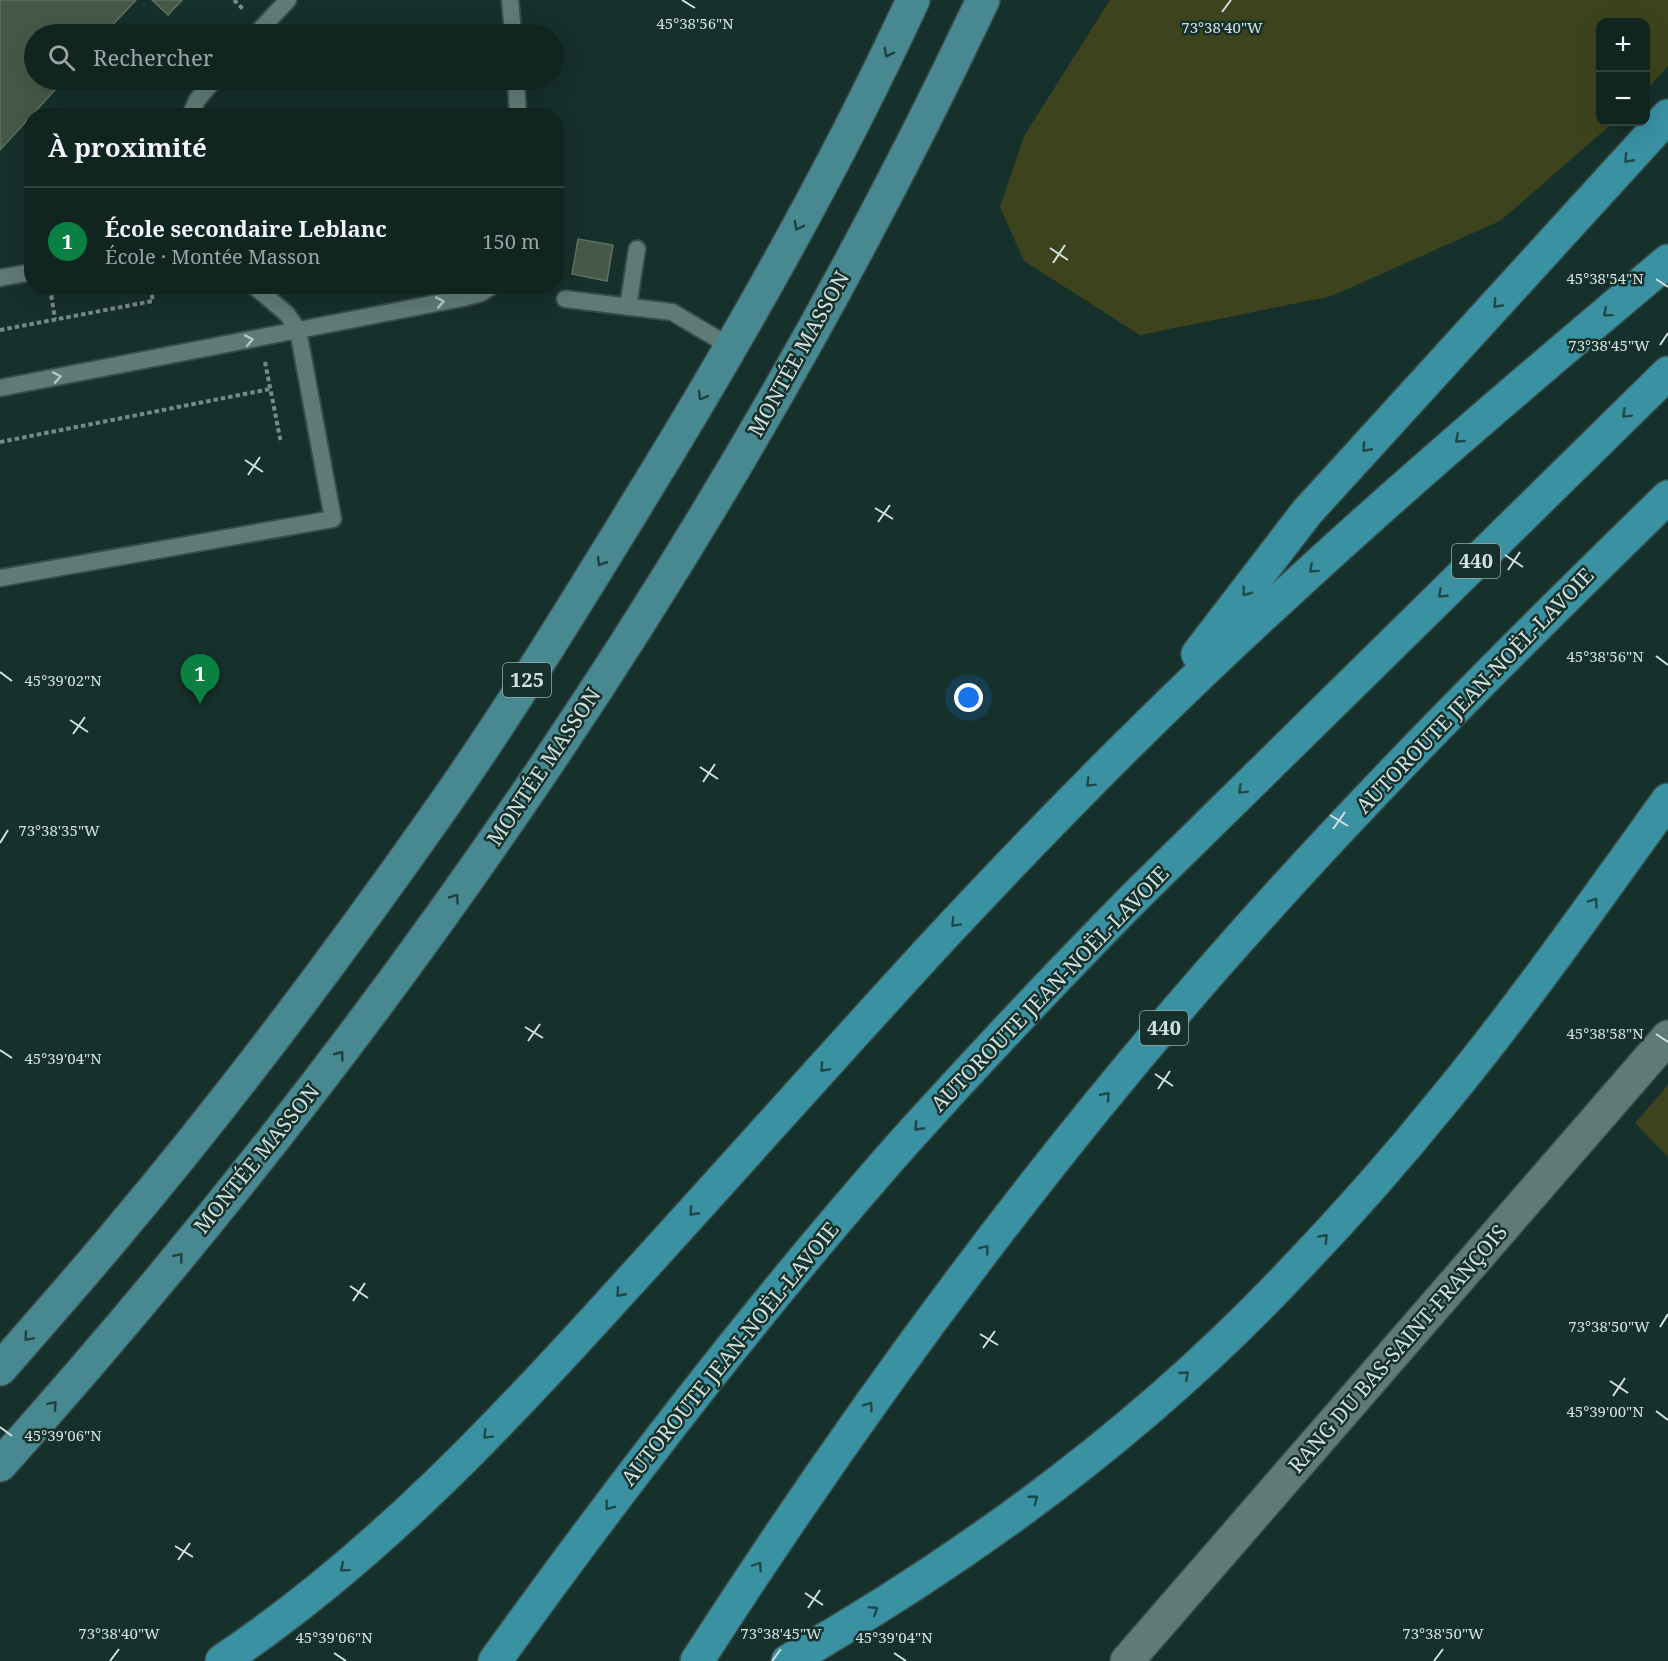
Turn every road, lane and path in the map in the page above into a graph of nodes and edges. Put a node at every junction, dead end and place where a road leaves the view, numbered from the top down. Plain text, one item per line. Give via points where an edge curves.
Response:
1 (234, 0) edge
2 (288, 0) edge
3 (510, 0) edge
4 (913, 0) edge
5 (983, 0) edge
6 (246, 12) dead end
7 (265, 24) edge
8 (512, 24) edge
9 (206, 90) edge
10 (517, 90) edge
11 (193, 108) edge
12 (518, 108) edge
13 (1668, 116) edge
14 (637, 249) dead end
15 (1668, 261) edge
16 (24, 274) edge
17 (0, 278) edge
18 (51, 294) edge
19 (152, 294) edge
20 (263, 294) edge
21 (478, 294) edge
22 (565, 299) dead end
23 (628, 307) junction
24 (56, 319) junction
25 (0, 330) edge
26 (298, 330) junction
27 (731, 347) junction
28 (264, 359) dead end
29 (1668, 373) edge
30 (0, 388) edge
31 (270, 389) junction
32 (0, 442) edge
33 (281, 443) dead end
34 (1668, 497) edge
35 (0, 578) edge
36 (1132, 741) junction
37 (1668, 800) edge
38 (1668, 1037) edge
39 (0, 1369) edge
40 (0, 1465) edge
41 (222, 1661) edge
42 (495, 1661) edge
43 (697, 1661) edge
44 (788, 1661) edge
45 (1127, 1661) edge

1 - 6 path
2 - 7 lane
3 - 8 lane
4 -> 27 main road, 125 via 819,187
40 -> 5 main road, MONTÉE MASSON via 151,1291 293,1116 404,970 551,759 664,584 788,377 924,123
9 - 11 lane
10 - 12 lane
13 -> 36 highway via 1307,512
14 - 23 lane
15 -> 36 highway via 1341,544
16 - 17 lane
18 - 24 path
19 - 24 path via 153,301
20 - 26 lane via 287,314
26 -> 21 lane
22 - 23 lane
23 - 27 lane via 672,312
24 - 25 path
30 -> 26 lane
26 - 35 lane via 333,519
27 -> 39 main road, 125 via 576,603 438,813 218,1109 121,1230
28 - 31 path
29 -> 42 highway, AUTOROUTE JEAN-NOËL-LAVOIE / 440 via 1065,968 905,1142 780,1288 663,1434
31 - 32 path
31 - 33 path
43 -> 34 highway, AUTOROUTE JEAN-NOËL-LAVOIE / 440 via 859,1419 958,1284 1092,1113 1282,891 1501,661
36 -> 41 highway via 990,886 471,1451 338,1572
44 -> 37 highway via 909,1588 1030,1503 1154,1403 1248,1318 1347,1213 1445,1100
38 - 45 street, RANG DU BAS-SAINT-FRANÇOIS

